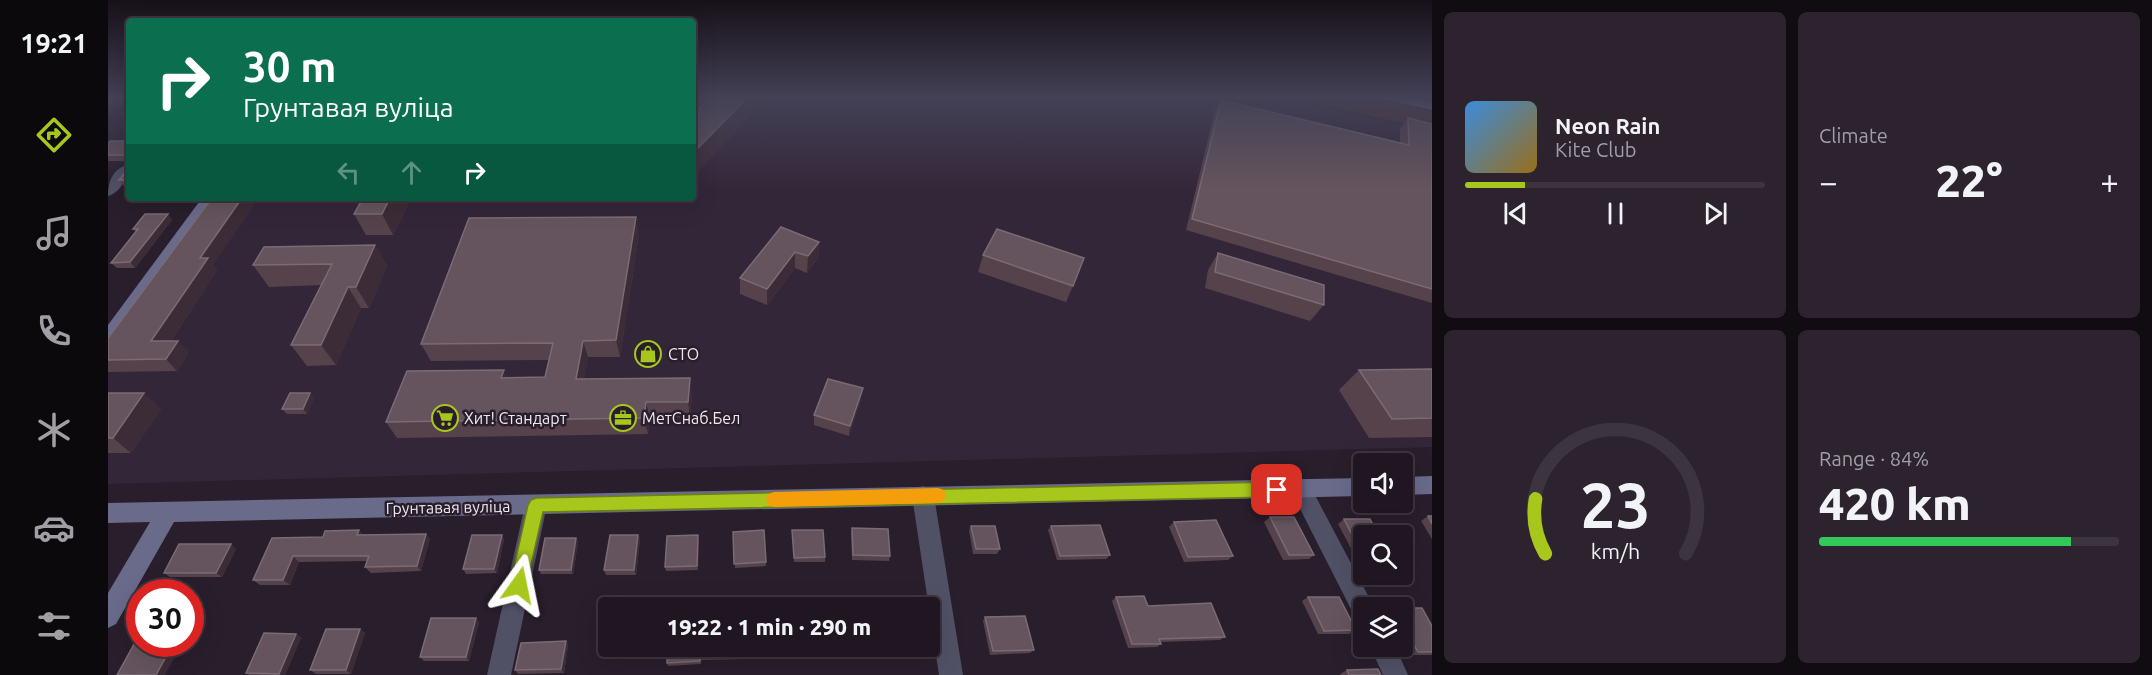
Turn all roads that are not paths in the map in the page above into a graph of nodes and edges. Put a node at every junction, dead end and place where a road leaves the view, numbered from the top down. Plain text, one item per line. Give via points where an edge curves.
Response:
1 (126, 170) edge
2 (108, 191) edge
3 (208, 201) edge
4 (108, 338) edge
5 (1432, 485) edge
6 (1413, 486) edge
7 (1353, 487) edge
8 (1301, 489) junction
9 (923, 496) junction
10 (536, 505) junction
11 (108, 513) edge
12 (167, 513) junction
13 (1357, 597) edge
14 (108, 616) edge
15 (1387, 657) edge
16 (499, 675) edge
17 (951, 675) edge
18 (1396, 675) edge

1 - 2 street
3 - 4 main road
5 - 6 main road
7 - 8 main road, Грунтавая вуліца
8 - 9 main road, Грунтавая вуліца
8 - 13 street
9 - 10 main road, Грунтавая вуліца
9 - 17 street
10 - 12 main road, Грунтавая вуліца
10 - 16 street
11 - 12 main road, Грунтавая вуліца
12 - 14 main road
15 - 18 street

